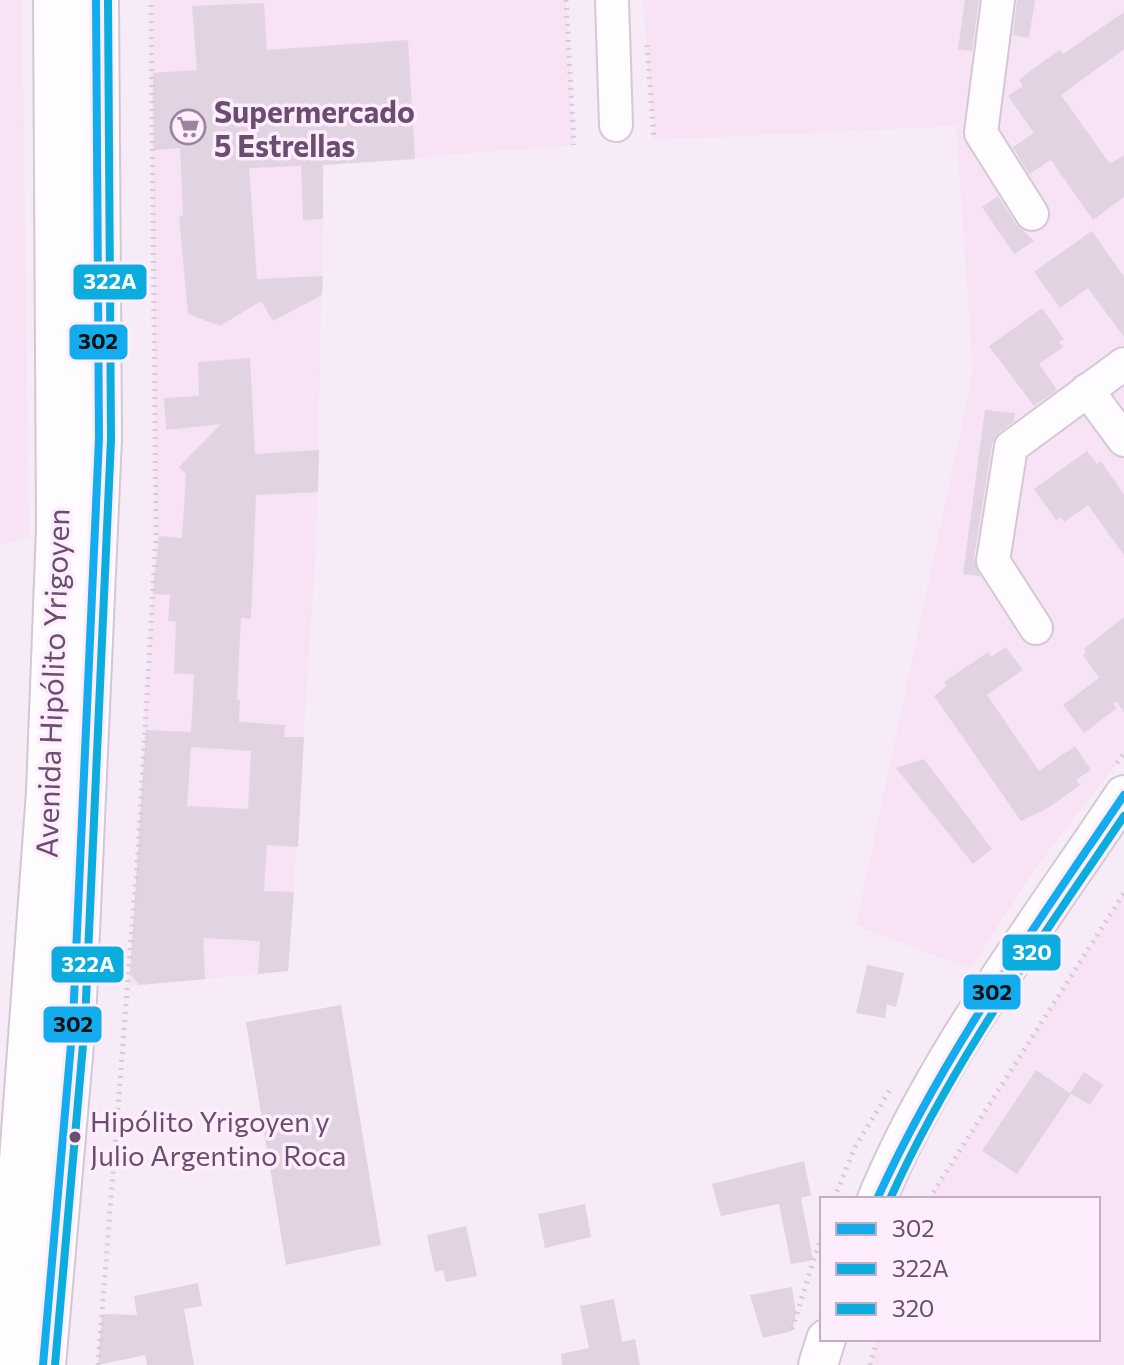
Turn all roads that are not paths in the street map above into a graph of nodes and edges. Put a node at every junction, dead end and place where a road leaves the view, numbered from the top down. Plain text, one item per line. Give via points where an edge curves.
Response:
1 (56, 0) edge
2 (96, 0) edge
3 (612, 0) edge
4 (998, 0) edge
5 (77, 114) junction
6 (616, 125) dead end
7 (1032, 214) dead end
8 (1124, 364) edge
9 (1087, 390) junction
10 (1124, 440) edge
11 (1036, 628) dead end
12 (1124, 795) edge
13 (33, 1061) edge
14 (878, 1197) edge
15 (823, 1341) edge
16 (803, 1354) edge
17 (7, 1365) edge
18 (43, 1365) edge

1 - 5 main road, Avenida Hipólito Yrigoyen
2 - 5 main road, Avenida Hipólito Yrigoyen
3 - 6 street
4 - 7 street via 981,133
5 - 13 main road, Avenida Hipólito Yrigoyen via 99,438
8 - 9 street
9 - 10 street
9 - 11 street via 1011,447 993,561
12 - 14 street via 950,1057
13 - 17 main road, Avenida Hipólito Yrigoyen
13 - 18 main road, Avenida Hipólito Yrigoyen
15 - 16 street

